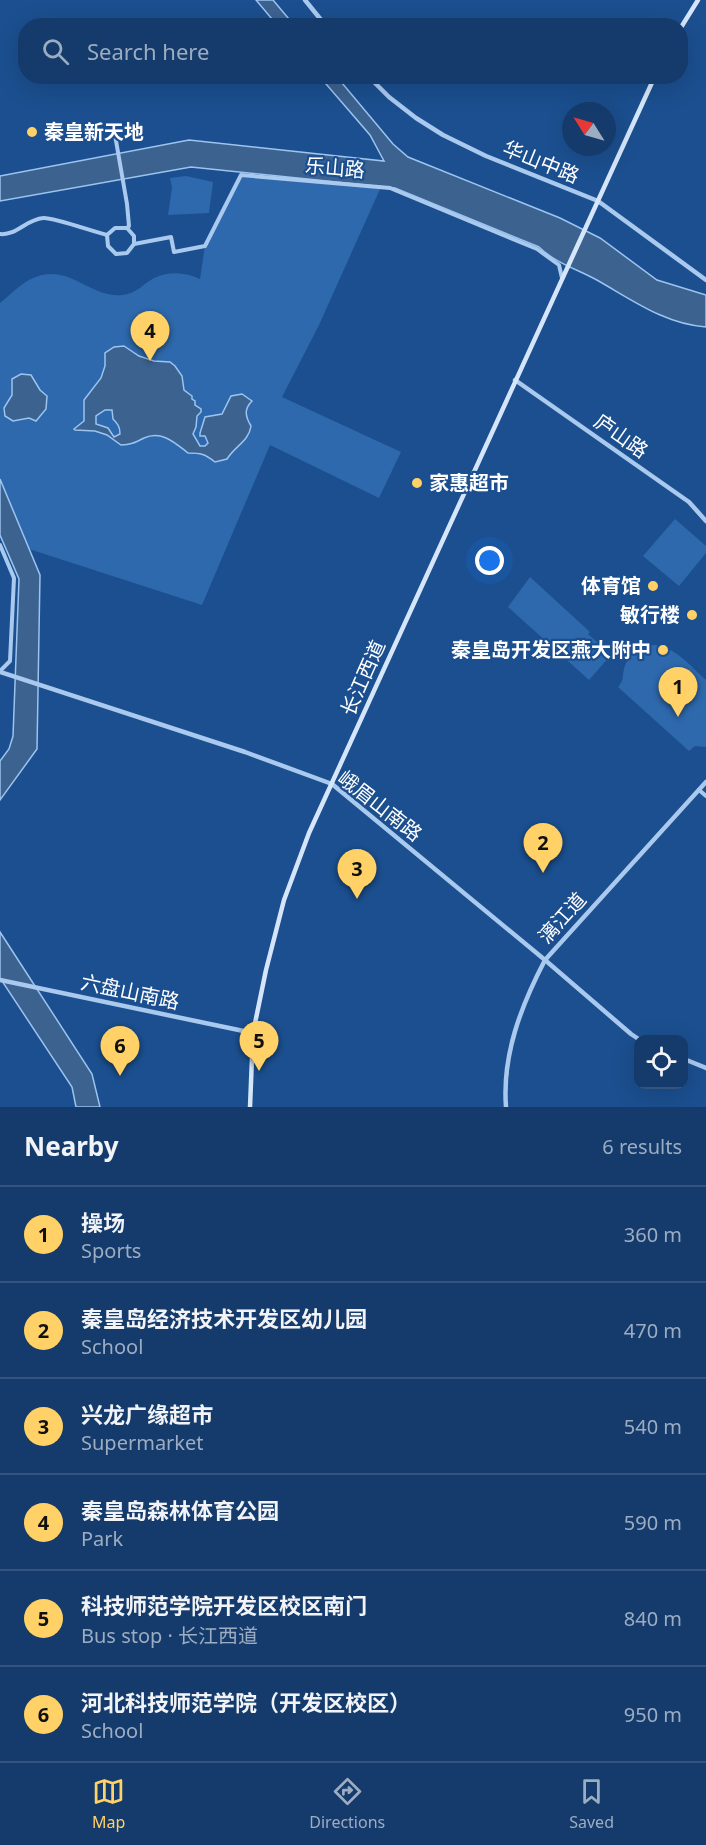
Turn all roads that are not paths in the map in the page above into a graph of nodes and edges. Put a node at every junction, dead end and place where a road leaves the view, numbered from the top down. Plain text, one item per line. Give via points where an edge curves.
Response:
1 (305, 0) edge
2 (698, 0) edge
3 (320, 18) edge
4 (687, 18) edge
5 (376, 84) edge
6 (651, 84) edge
7 (115, 135) dead end
8 (598, 201) junction
9 (127, 228) junction
10 (0, 234) edge
11 (107, 235) junction
12 (134, 244) junction
13 (562, 278) junction
14 (704, 279) edge
15 (515, 380) junction
16 (706, 521) edge
17 (0, 545) edge
18 (0, 672) edge
19 (706, 782) edge
20 (332, 784) junction
21 (699, 790) junction
22 (706, 796) edge
23 (545, 960) junction
24 (0, 980) edge
25 (253, 1033) junction
26 (634, 1036) edge
27 (688, 1061) edge
28 (706, 1068) edge
29 (250, 1107) edge
30 (506, 1107) edge

1 - 3 street
2 - 4 main road
5 - 8 street, 华山中路 via 443,135
6 - 8 main road, 长江西道
7 - 9 street via 127,204
8 - 13 main road, 长江西道
8 - 14 street, 华山中路
9 - 11 street via 115,228
9 - 12 street via 134,236
10 - 11 street via 8,235 32,220 45,218
11 - 12 street, 乐山路 via 108,246 116,254 127,253
12 - 13 street, 乐山路 via 171,237 174,252 205,246 242,175 390,188 537,249 559,265
13 - 15 main road, 长江西道
15 - 16 street, 庐山路 via 689,502
15 - 20 main road, 长江西道
17 - 18 street via 14,578 10,661
18 - 20 street, 峨眉山南路
19 - 21 street, 漓江道
20 - 23 street, 峨眉山南路
20 - 25 main road, 长江西道 via 284,900
21 - 22 street
21 - 23 street, 漓江道
23 - 26 street, 峨眉山南路
23 - 30 street, 漓江道 via 519,1015 508,1058
24 - 25 street, 六盘山南路
25 - 29 main road, 长江西道
27 - 28 street

